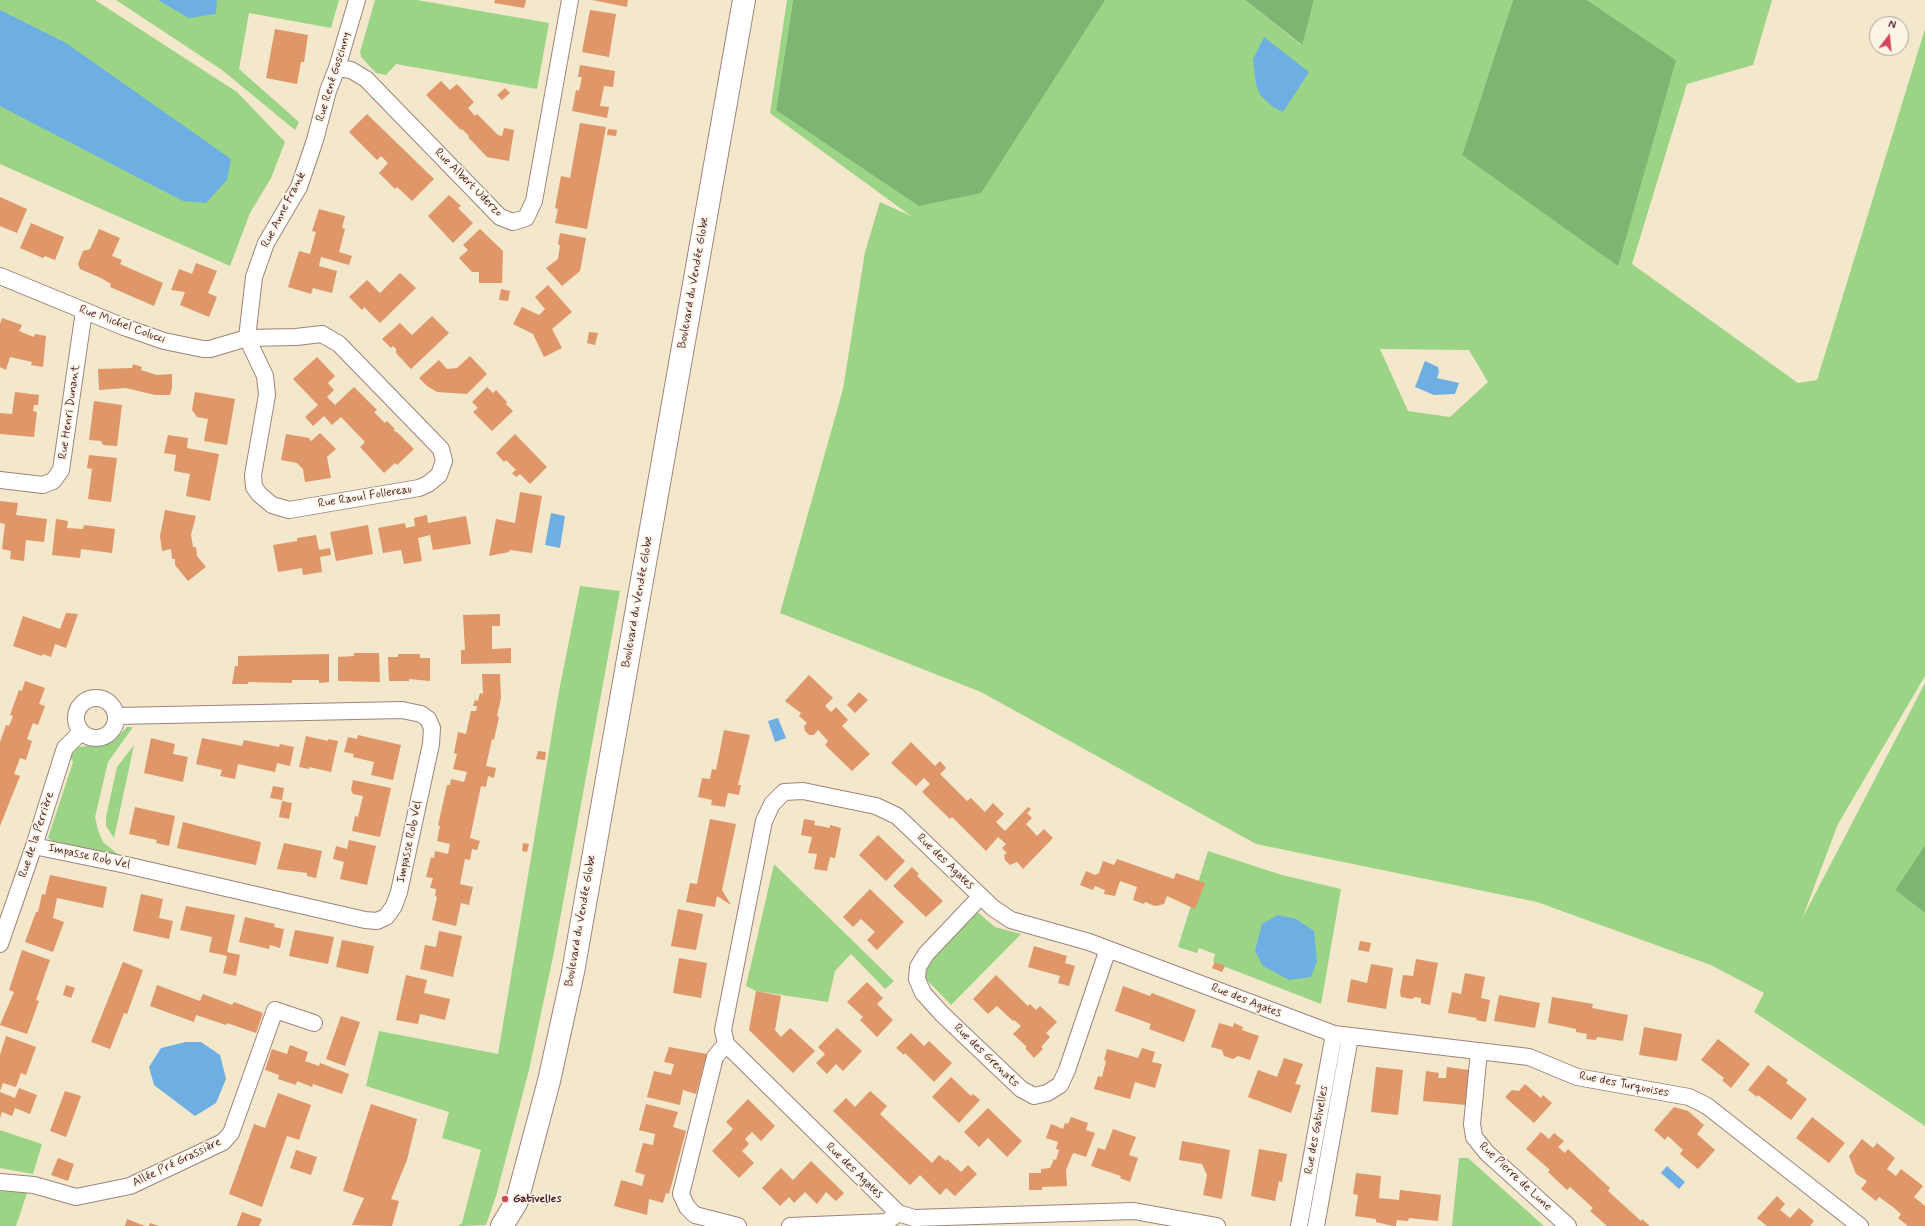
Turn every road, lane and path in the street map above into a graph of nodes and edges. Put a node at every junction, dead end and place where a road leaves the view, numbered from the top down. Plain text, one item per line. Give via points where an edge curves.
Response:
1 (357, 0) edge
2 (570, 0) edge
3 (744, 0) edge
4 (337, 68) junction
5 (311, 154) joint
6 (0, 276) edge
7 (84, 311) junction
8 (247, 338) junction
9 (0, 480) edge
10 (117, 716) junction
11 (81, 732) junction
12 (34, 846) junction
13 (981, 896) junction
14 (0, 944) edge
15 (1108, 949) junction
16 (314, 1023) dead end
17 (1334, 1034) junction
18 (1350, 1037) junction
19 (726, 1044) junction
20 (1479, 1051) junction
21 (0, 1182) edge
22 (517, 1201) junction
23 (898, 1213) junction
24 (502, 1226) edge
25 (517, 1226) edge
26 (738, 1226) edge
27 (790, 1226) edge
28 (1217, 1226) edge
29 (1299, 1226) edge
30 (1316, 1226) edge
31 (1568, 1226) edge
32 (1860, 1226) edge

1 - 4 street, Rue René Goscinny
2 - 4 street, Rue Albert Uderzo via 534,201 526,218 513,222 500,217 366,79 351,70
3 - 22 main road, Boulevard du Vendée Globe via 573,972 549,1081
4 - 5 street, Rue René Goscinny
5 - 8 street, Rue Anne Frank via 299,187 266,243 254,277
6 - 7 street, Rue Michel Colucci
7 - 8 street, Rue Michel Colucci via 164,341 203,349
7 - 9 street, Rue Henri Dunant via 61,470 53,481 43,484
8 - 8 street, Rue Raoul Follereau via 265,376 267,395 253,474 254,487 272,505 289,510 420,488 439,475 444,461 441,449 339,344 322,334
10 - 11 street via 114,728 104,736 92,738
10 - 11 street via 106,700 99,697 85,701 77,712 76,719
10 - 12 street, Impasse Rob Vel via 402,710 421,714 428,719 432,728 431,744 394,906 386,917 377,921 364,920
11 - 12 street, Rue de la Perrière via 65,748
12 - 14 street, Rue de la Perrière
13 - 15 street, Rue des Agates via 1011,920
13 - 15 street, Rue des Grenats via 926,954 918,967 917,979 922,993 942,1014 1021,1089 1034,1096 1047,1093 1060,1085
13 - 19 street, Rue des Agates via 897,816 876,806 803,791 784,792 772,804 764,821 723,1030
15 - 17 street, Rue des Agates
16 - 21 street, Allée Pré Grassière via 275,1010 231,1133 223,1142 130,1186 76,1198 34,1185
17 - 18 street, Rue des Agates
17 - 29 street, Rue des Gativelles
18 - 20 street, Rue des Turquoises
18 - 30 street, Rue des Gativelles
19 - 23 street, Rue des Agates
19 - 26 street via 715,1057 681,1194 695,1215
20 - 31 street, Rue Pierre de Lune via 1472,1124 1474,1137 1487,1153
20 - 32 street, Rue des Turquoises via 1529,1057 1577,1077 1689,1097 1707,1106
22 - 24 main road, Boulevard du Vendée Globe
22 - 25 main road, Boulevard du Vendée Globe
23 - 27 street via 887,1222
23 - 28 street via 914,1218 1134,1211

